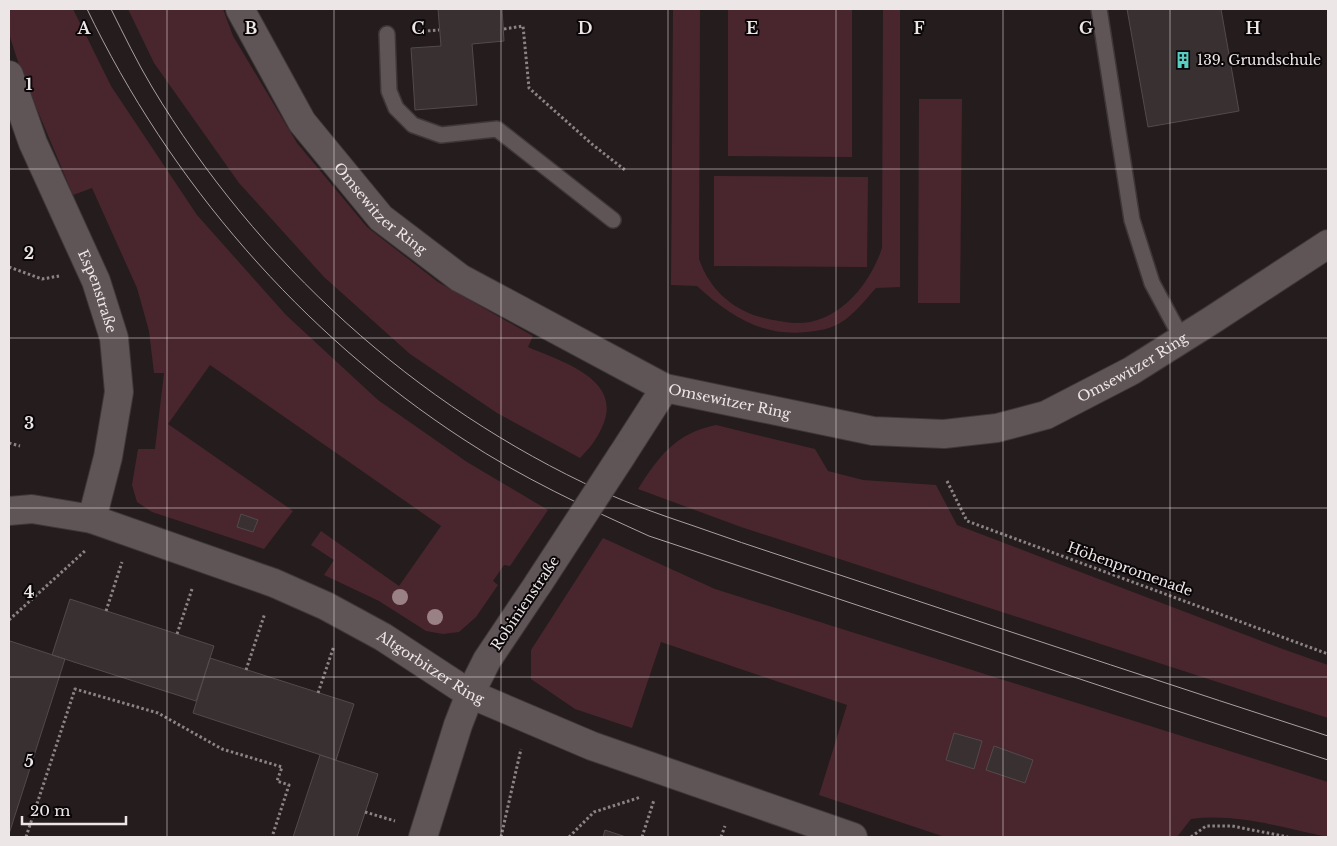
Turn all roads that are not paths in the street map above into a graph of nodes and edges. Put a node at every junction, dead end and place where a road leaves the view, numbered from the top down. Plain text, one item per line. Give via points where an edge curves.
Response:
1 (240, 9) edge
2 (1099, 9) edge
3 (387, 34) dead end
4 (9, 76) edge
5 (614, 220) dead end
6 (1328, 244) edge
7 (1182, 339) junction
8 (665, 388) junction
9 (9, 511) edge
10 (92, 519) junction
11 (470, 694) junction
12 (430, 833) edge
13 (853, 837) edge

1 - 8 street, Omsewitzer Ring via 302,122 381,218 460,278
2 - 7 lane via 1132,220 1152,283
3 - 5 lane via 389,91 396,108 413,125 441,135 497,129
4 - 10 street, Espenstraße via 33,142 96,281 114,338 119,392 108,457
6 - 7 street, Omsewitzer Ring
7 - 8 street, Omsewitzer Ring via 1131,371 1046,415 997,428 944,434 874,431
8 - 11 street, Robinienstraße, bridge via 488,660
9 - 10 street, Altgorbitzer Ring via 32,508
10 - 11 street, Altgorbitzer Ring via 274,582 318,602 383,636
11 - 12 street, Robinienstraße via 458,725
11 - 13 street, Altgorbitzer Ring via 592,746

